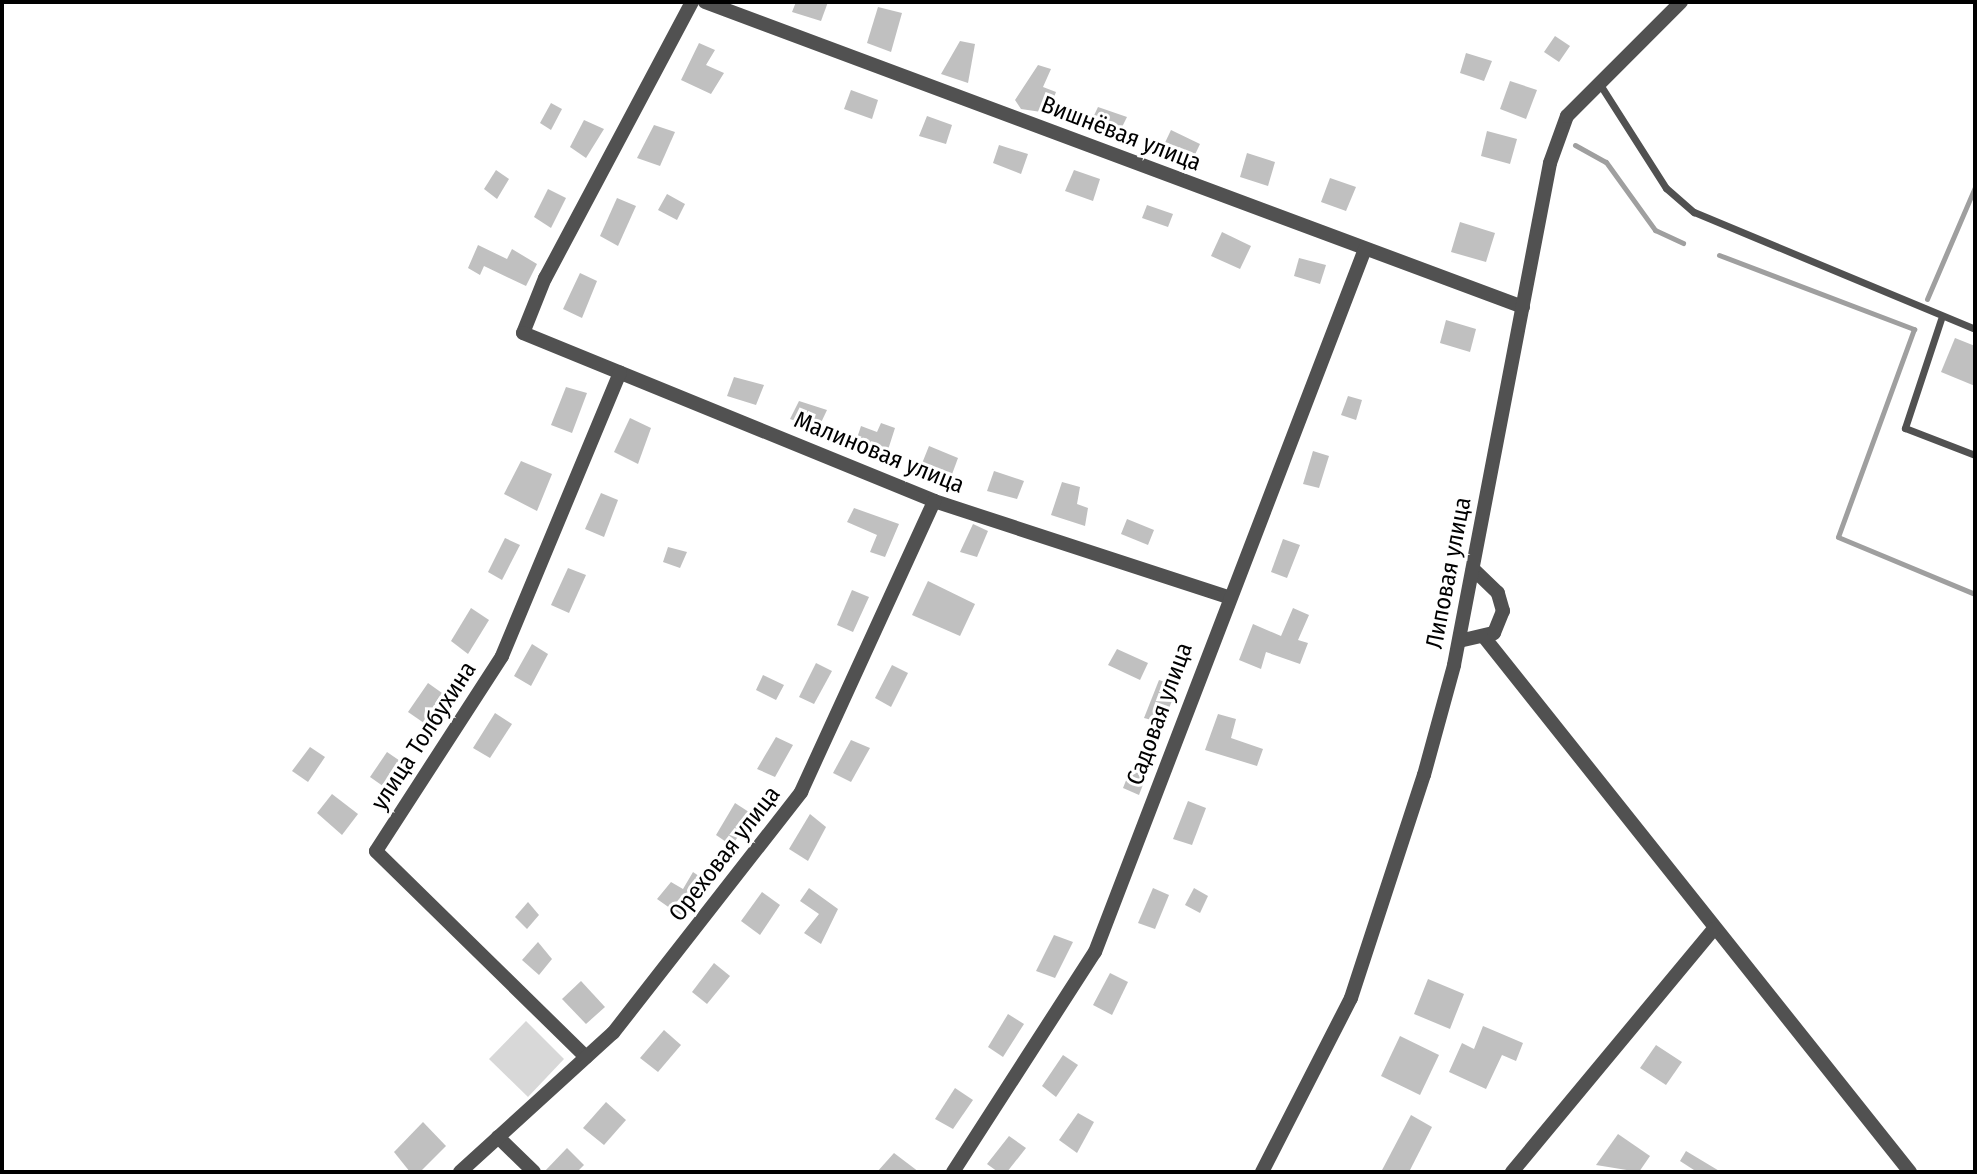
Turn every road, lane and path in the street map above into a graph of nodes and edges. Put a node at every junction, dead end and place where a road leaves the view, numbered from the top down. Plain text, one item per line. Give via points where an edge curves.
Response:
1 (692, 2) edge
2 (705, 2) edge
3 (1681, 2) edge
4 (1597, 80) junction
5 (1365, 249) junction
6 (1523, 307) junction
7 (1941, 319) junction
8 (1975, 329) edge
9 (620, 373) junction
10 (1975, 455) edge
11 (934, 501) junction
12 (1473, 569) junction
13 (1227, 597) junction
14 (1484, 637) junction
15 (1459, 641) junction
16 (1714, 929) junction
17 (586, 1057) junction
18 (498, 1137) junction
19 (460, 1172) edge
20 (534, 1172) edge
21 (953, 1172) edge
22 (1262, 1172) edge
23 (1512, 1172) edge
24 (1910, 1172) edge

1 - 9 street, Малиновая улица via 545,278 523,333
2 - 5 street, Вишнёвая улица
3 - 4 street, Липовая улица
4 - 6 street, Липовая улица via 1567,116 1550,163
4 - 7 lane via 1666,188 1694,212
5 - 6 street, Вишнёвая улица
5 - 13 street, Садовая улица
6 - 12 street, Липовая улица
7 - 8 lane
7 - 10 lane via 1905,428
9 - 11 street, Малиновая улица
9 - 17 street, улица Толбухина via 502,656 376,851
11 - 13 street, Малиновая улица
11 - 17 street, Ореховая улица via 801,792
12 - 14 street via 1498,593 1503,611
12 - 15 street, Липовая улица
13 - 21 street, Садовая улица via 1095,952
14 - 15 street
14 - 16 street
15 - 22 street, Липовая улица via 1401,854 1351,998 1290,1129
16 - 23 street
16 - 24 street
17 - 18 street, Ореховая улица
18 - 19 street, Ореховая улица
18 - 20 street

